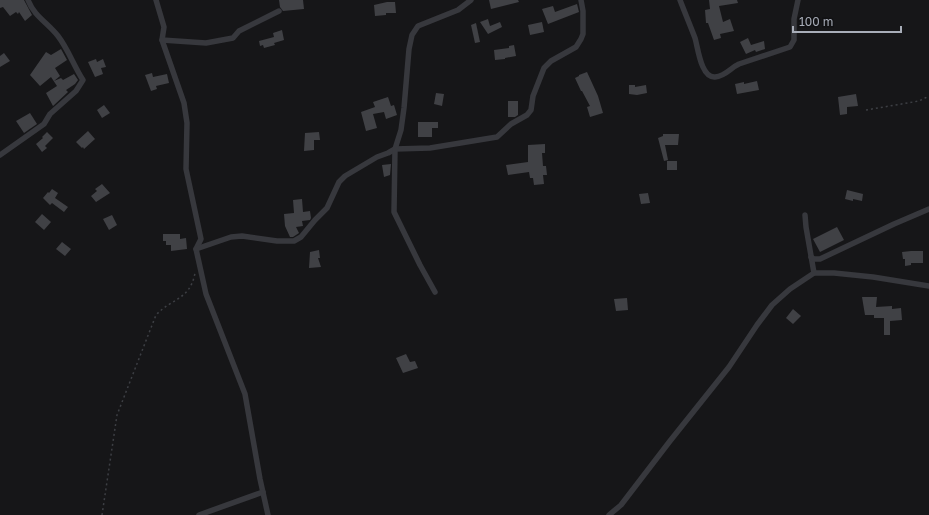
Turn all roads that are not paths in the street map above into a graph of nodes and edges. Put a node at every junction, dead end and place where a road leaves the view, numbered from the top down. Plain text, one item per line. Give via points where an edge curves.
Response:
1 (28, 0) edge
2 (156, 0) edge
3 (471, 0) edge
4 (581, 0) edge
5 (680, 0) edge
6 (798, 0) edge
7 (279, 11) dead end
8 (162, 40) junction
9 (395, 149) junction
10 (0, 155) edge
11 (929, 209) edge
12 (805, 215) dead end
13 (196, 249) junction
14 (811, 257) junction
15 (814, 273) junction
16 (929, 286) edge
17 (435, 292) dead end
18 (263, 492) junction
19 (199, 515) edge
20 (268, 515) edge
21 (609, 515) edge

1 - 10 street via 37,15 58,36 83,80 76,91 50,114 44,124
2 - 8 street via 164,28
3 - 9 street via 458,10 414,30 409,49 403,115
4 - 9 street via 581,40 576,47 551,61 542,71 531,110 527,115 491,139 430,148
5 - 6 street via 703,67 708,75 713,77 725,75 739,64 790,47 794,40 794,19
7 - 8 street via 240,30 232,38 206,43
8 - 13 street via 184,103 187,123 186,169 201,239
9 - 13 street via 377,157 339,182 327,208 301,237 294,241 242,236 231,237
9 - 17 street via 394,212
11 - 14 street via 820,259
12 - 14 street
13 - 18 street via 206,294 245,394
14 - 15 street
15 - 16 street via 873,277
15 - 21 street via 772,305 729,367 621,505
18 - 19 street
18 - 20 street

